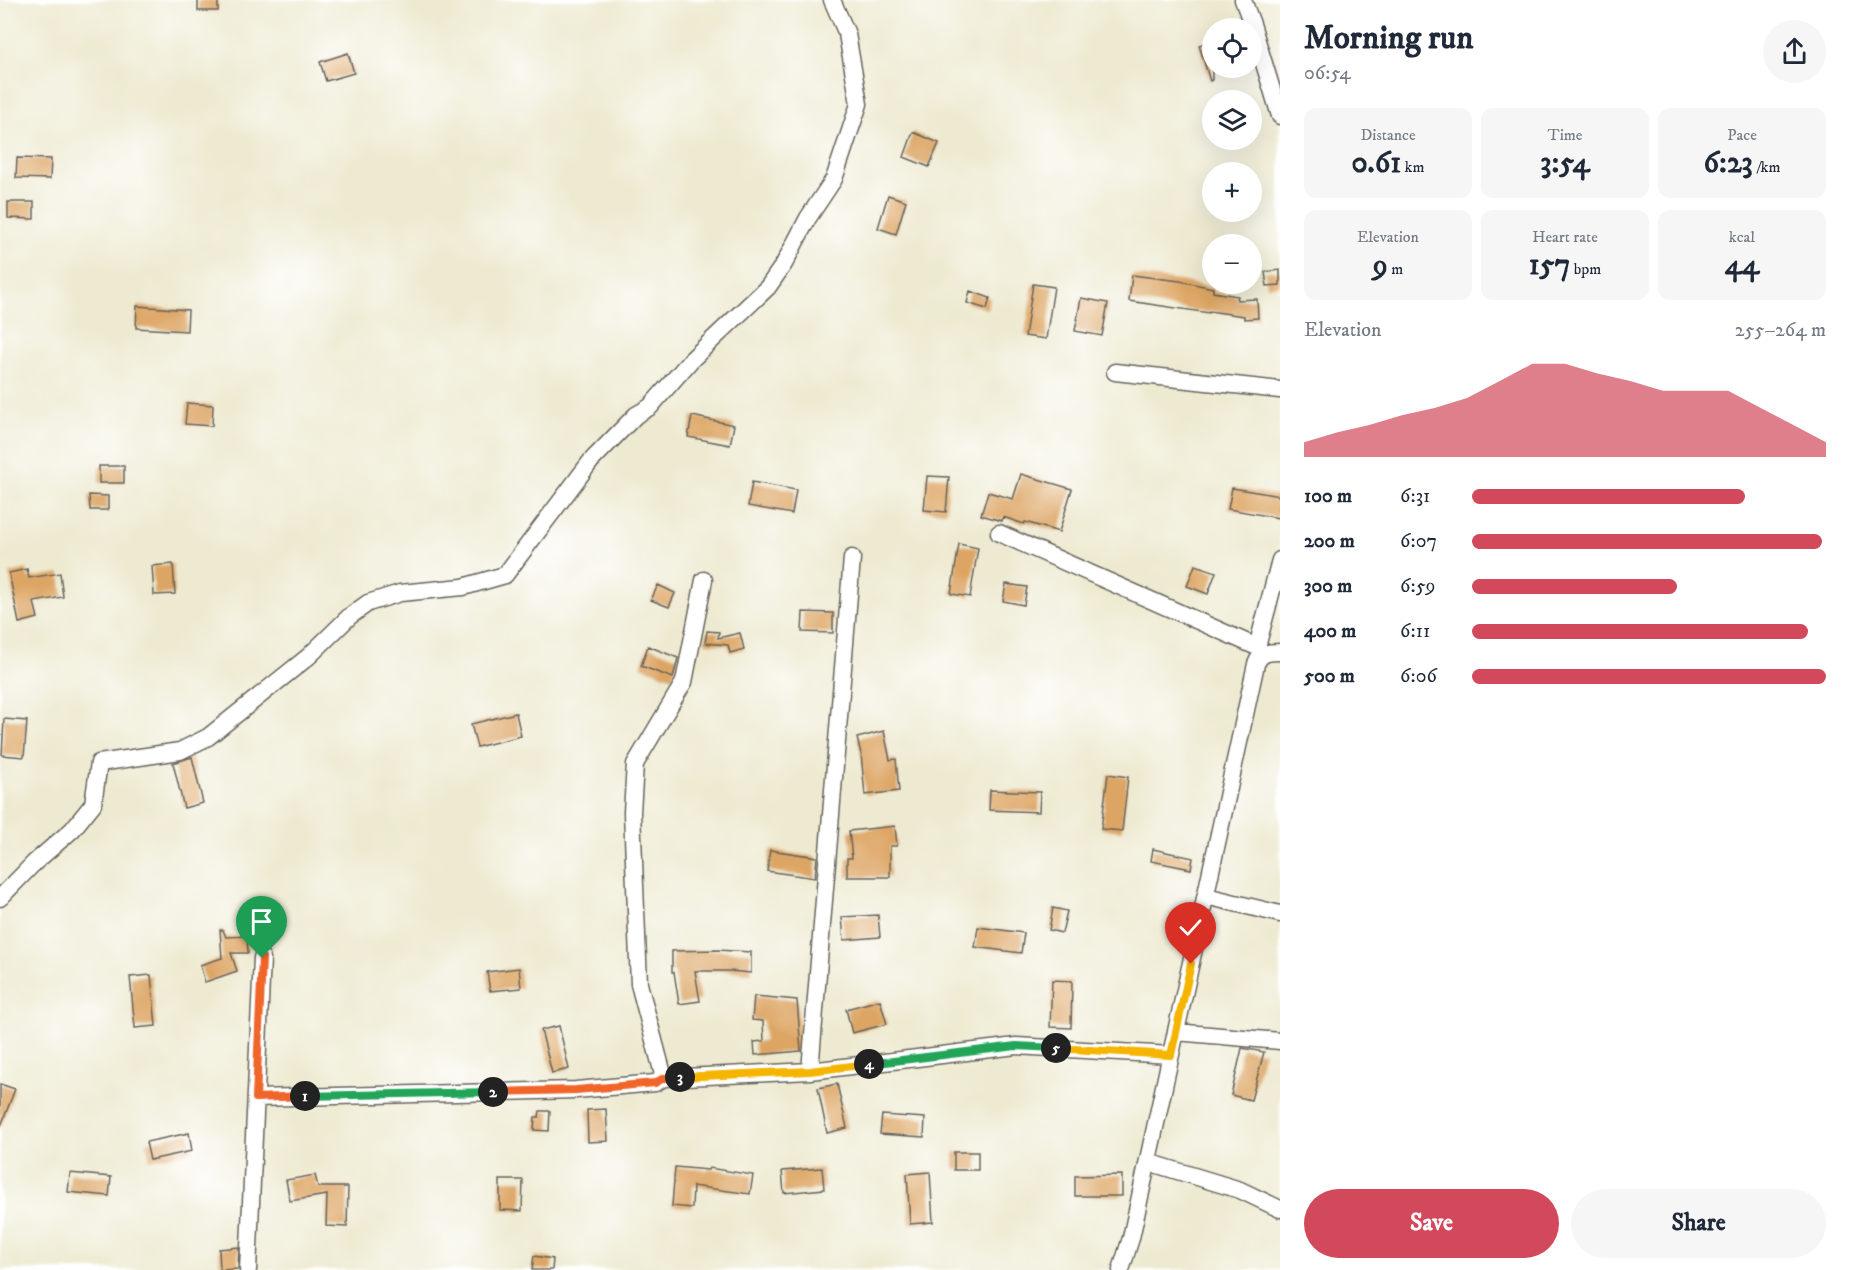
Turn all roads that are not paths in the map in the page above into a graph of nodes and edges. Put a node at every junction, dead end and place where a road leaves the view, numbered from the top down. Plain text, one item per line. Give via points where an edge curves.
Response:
1 (832, 0) edge
2 (1243, 0) edge
3 (1280, 116) edge
4 (1115, 372) dead end
5 (1280, 390) edge
6 (999, 533) dead end
7 (852, 558) dead end
8 (1280, 560) edge
9 (704, 580) dead end
10 (1280, 652) edge
11 (1206, 896) junction
12 (0, 898) edge
13 (1280, 914) edge
14 (262, 958) dead end
15 (1176, 1032) junction
16 (1280, 1041) edge
17 (1171, 1055) junction
18 (810, 1071) junction
19 (664, 1078) junction
20 (256, 1098) junction
21 (1148, 1162) junction
22 (1280, 1209) edge
23 (248, 1270) edge
24 (1121, 1270) edge

1 - 12 street via 847,34 859,104 834,178 768,287 591,461 505,575 463,588 400,593 368,603 208,737 180,751 99,763 93,804 72,830
2 - 3 street
4 - 5 street
6 - 8 street via 1257,648
7 - 18 street
9 - 19 street via 684,682 635,764 632,812 639,984
10 - 11 street via 1267,652 1256,663
11 - 13 street
11 - 15 street
14 - 20 street
15 - 16 street
15 - 17 street
17 - 18 street via 1016,1046
17 - 21 street
18 - 19 street
19 - 20 street via 655,1083 576,1090
20 - 23 street
21 - 22 street via 1240,1190
21 - 24 street

